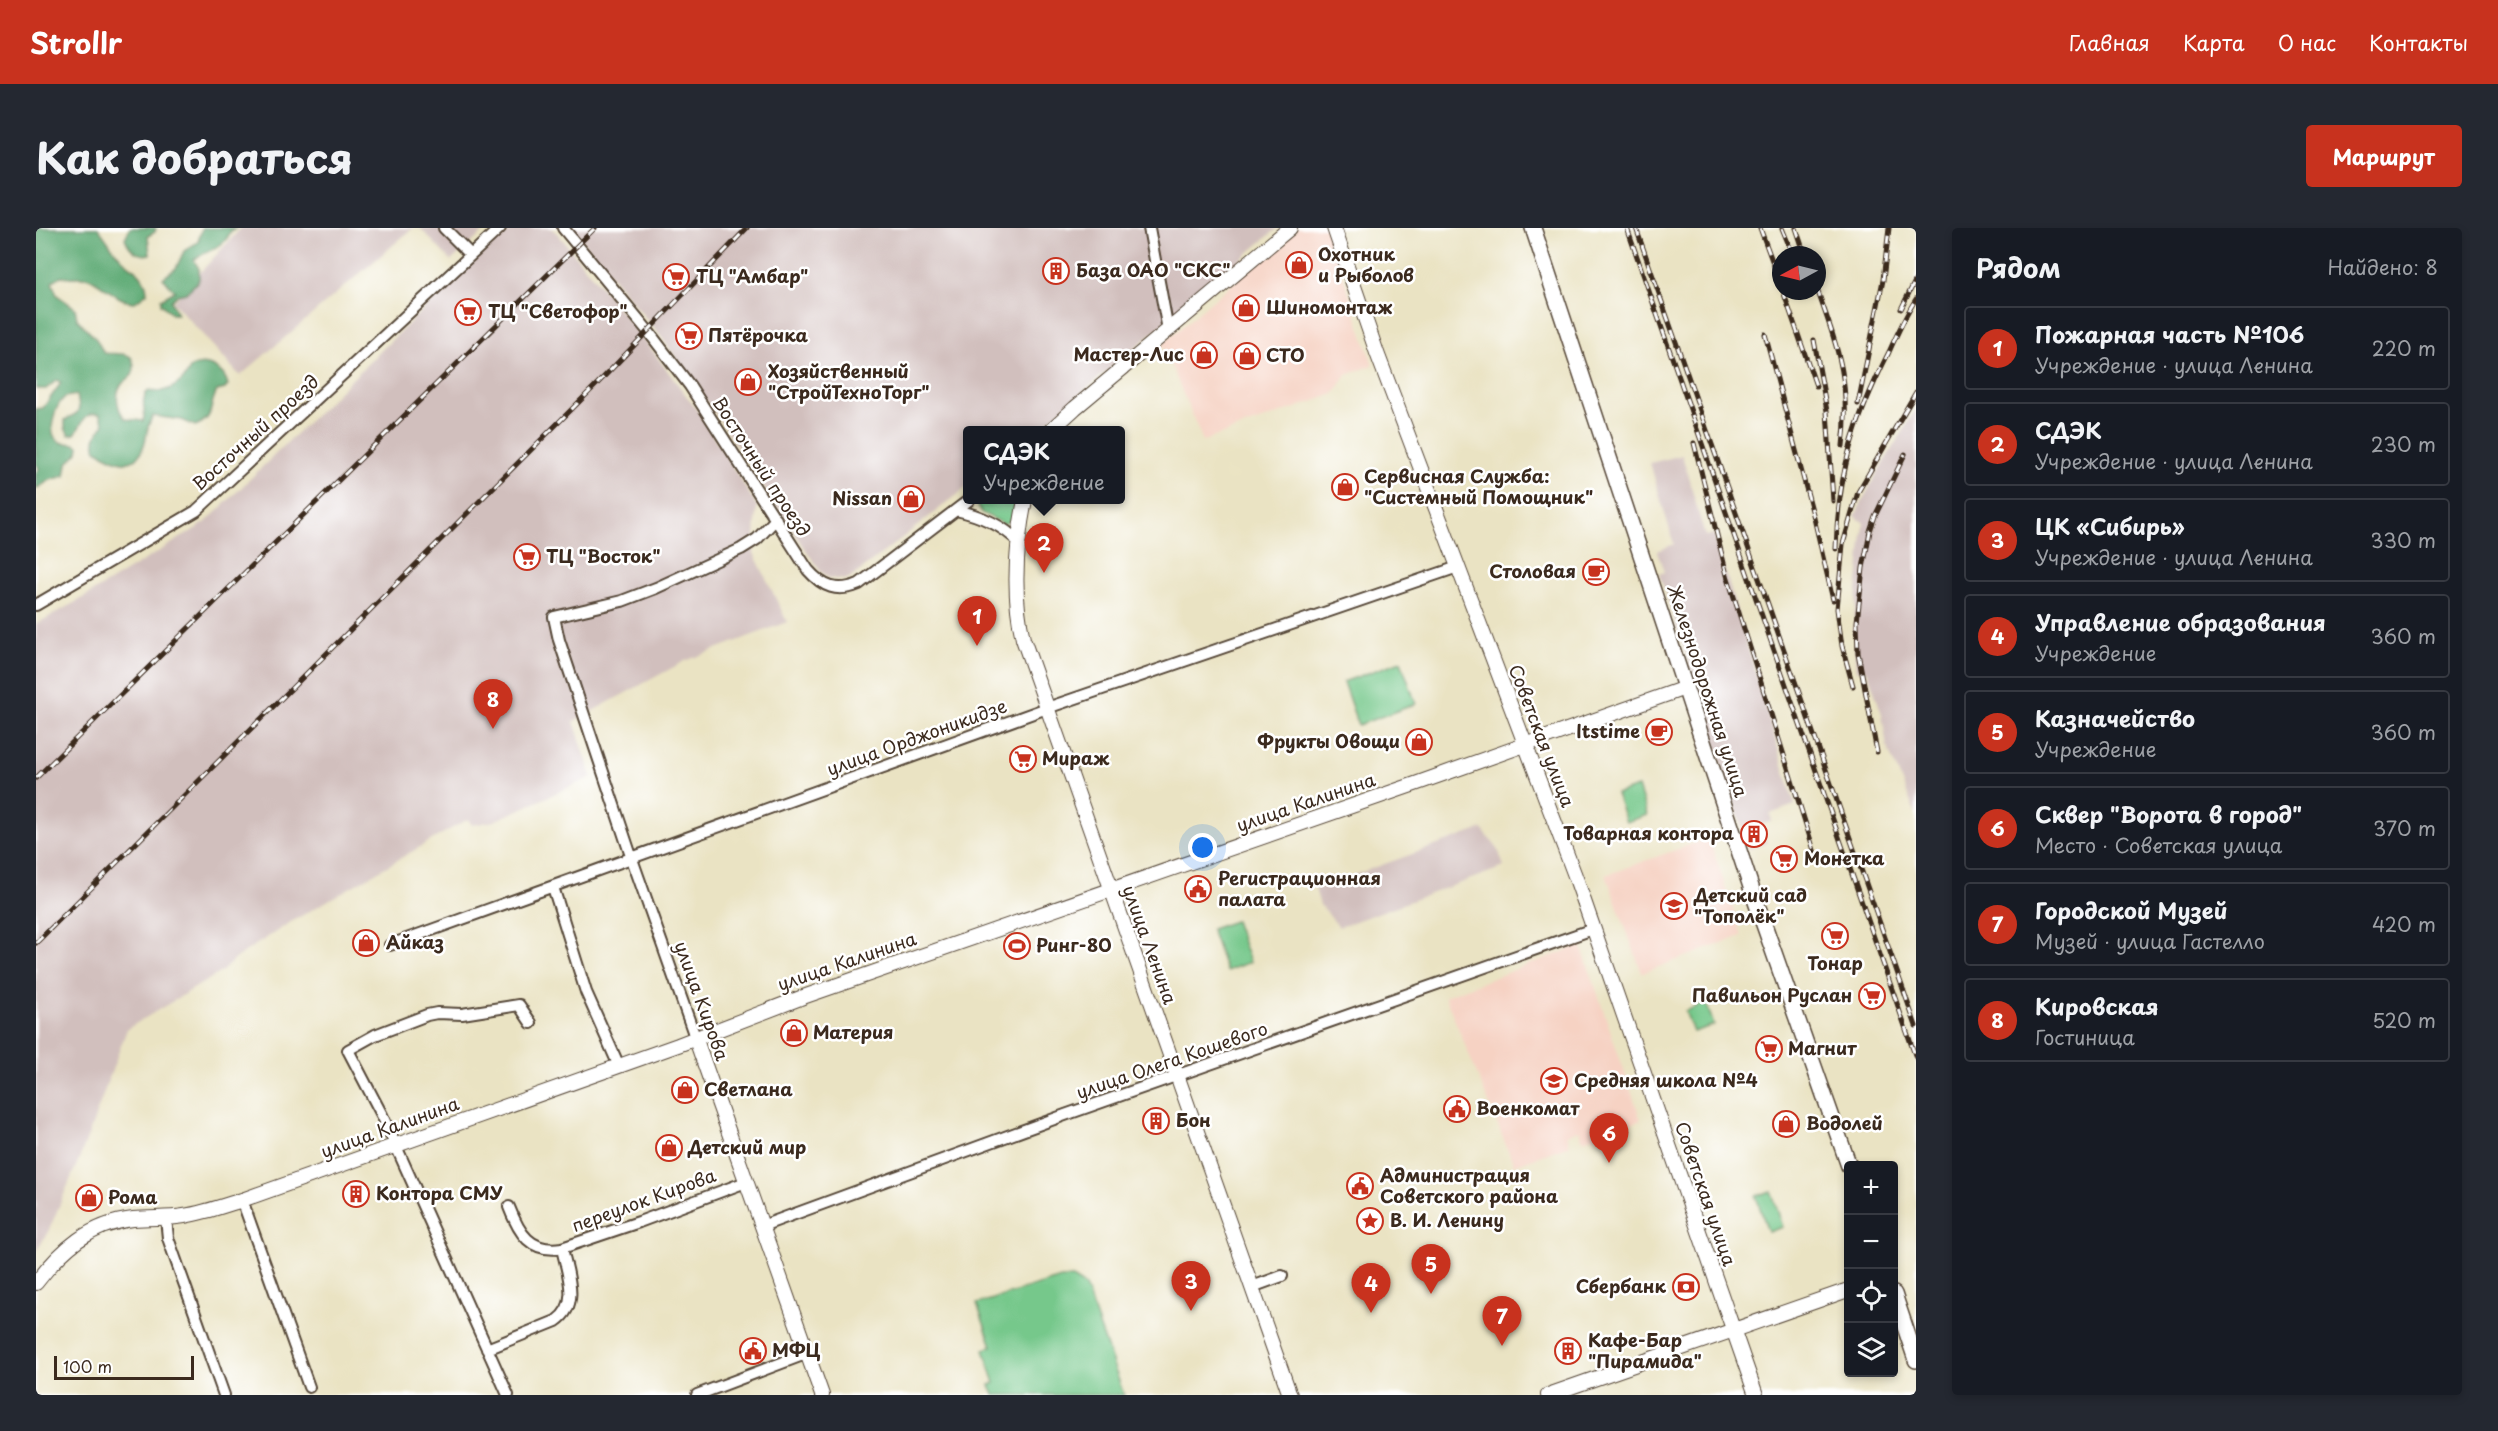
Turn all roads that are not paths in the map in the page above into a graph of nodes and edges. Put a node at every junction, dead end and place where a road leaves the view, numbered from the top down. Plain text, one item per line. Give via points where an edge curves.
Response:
1 (444, 228) edge
2 (500, 228) edge
3 (563, 228) edge
4 (1149, 228) edge
5 (1290, 228) edge
6 (1334, 228) edge
7 (1533, 228) edge
8 (470, 254) junction
9 (1168, 330) junction
10 (1055, 426) edge
11 (964, 504) edge
12 (1024, 504) edge
13 (956, 510) junction
14 (776, 519) junction
15 (1018, 542) junction
16 (1458, 567) junction
17 (36, 605) edge
18 (1685, 688) junction
19 (1047, 708) junction
20 (1526, 745) junction
21 (632, 860) junction
22 (553, 886) junction
23 (1110, 890) junction
24 (1593, 929) junction
25 (390, 945) dead end
26 (531, 1023) dead end
27 (695, 1037) junction
28 (619, 1066) junction
29 (1178, 1076) junction
30 (395, 1146) junction
31 (1847, 1161) edge
32 (746, 1182) junction
33 (242, 1200) junction
34 (508, 1207) dead end
35 (165, 1218) junction
36 (762, 1226) junction
37 (562, 1248) junction
38 (1282, 1276) dead end
39 (36, 1282) edge
40 (1252, 1287) junction
41 (1844, 1291) edge
42 (1898, 1308) edge
43 (1734, 1330) junction
44 (488, 1349) junction
45 (807, 1353) junction
46 (1916, 1360) edge
47 (309, 1387) dead end
48 (224, 1395) edge
49 (508, 1395) edge
50 (697, 1395) edge
51 (822, 1395) edge
52 (1290, 1395) edge
53 (1548, 1395) edge
54 (1756, 1395) edge

1 - 8 street
2 - 8 street, Восточный проезд
3 - 14 street, Восточный проезд via 684,379
4 - 9 street
5 - 9 street
6 - 16 street, Советская улица
7 - 18 main road, Железнодорожная улица
8 - 17 street, Восточный проезд via 196,511
9 - 10 street
11 - 13 street, Восточный проезд
12 - 15 street, улица Ленина
13 - 14 street, Восточный проезд via 867,579 842,589 817,580
13 - 15 street via 1000,527
14 - 21 street, улица Кирова via 750,544 656,588 622,601 554,617
15 - 19 street, улица Ленина via 1018,615
16 - 19 street, улица Орджоникидзе
16 - 20 street, Советская улица
18 - 20 street, улица Калинина
18 - 31 main road, Железнодорожная улица
19 - 21 street, улица Орджоникидзе
19 - 23 street, улица Ленина
20 - 23 street, улица Калинина
20 - 24 street, Советская улица
21 - 22 street, улица Орджоникидзе
21 - 27 street, улица Кирова
22 - 25 street, улица Орджоникидзе
22 - 28 street via 586,992
23 - 27 street, улица Калинина
23 - 29 street, улица Ленина
24 - 29 street, улица Олега Кошевого
24 - 43 street, Советская улица
26 - 30 street via 519,1005 462,1014 437,1013 375,1035 348,1050
27 - 28 street, улица Калинина
27 - 32 street, улица Кирова
28 - 30 street, улица Калинина
29 - 36 street, улица Олега Кошевого
29 - 40 street, улица Ленина
30 - 33 street, улица Калинина
30 - 44 street
32 - 36 street, улица Кирова
32 - 37 street, переулок Кирова
33 - 35 street, улица Калинина via 207,1212
33 - 47 street
34 - 37 street via 533,1245
35 - 39 street, улица Калинина via 119,1221 86,1233 66,1248
35 - 48 street via 168,1238
36 - 45 street, улица Кирова
37 - 44 street, переулок Кирова via 572,1296 565,1315
38 - 40 street
40 - 52 street, улица Ленина
41 - 43 street
42 - 46 main road
43 - 53 street
43 - 54 street, Советская улица
44 - 49 street
45 - 50 street
45 - 51 street, улица Кирова

